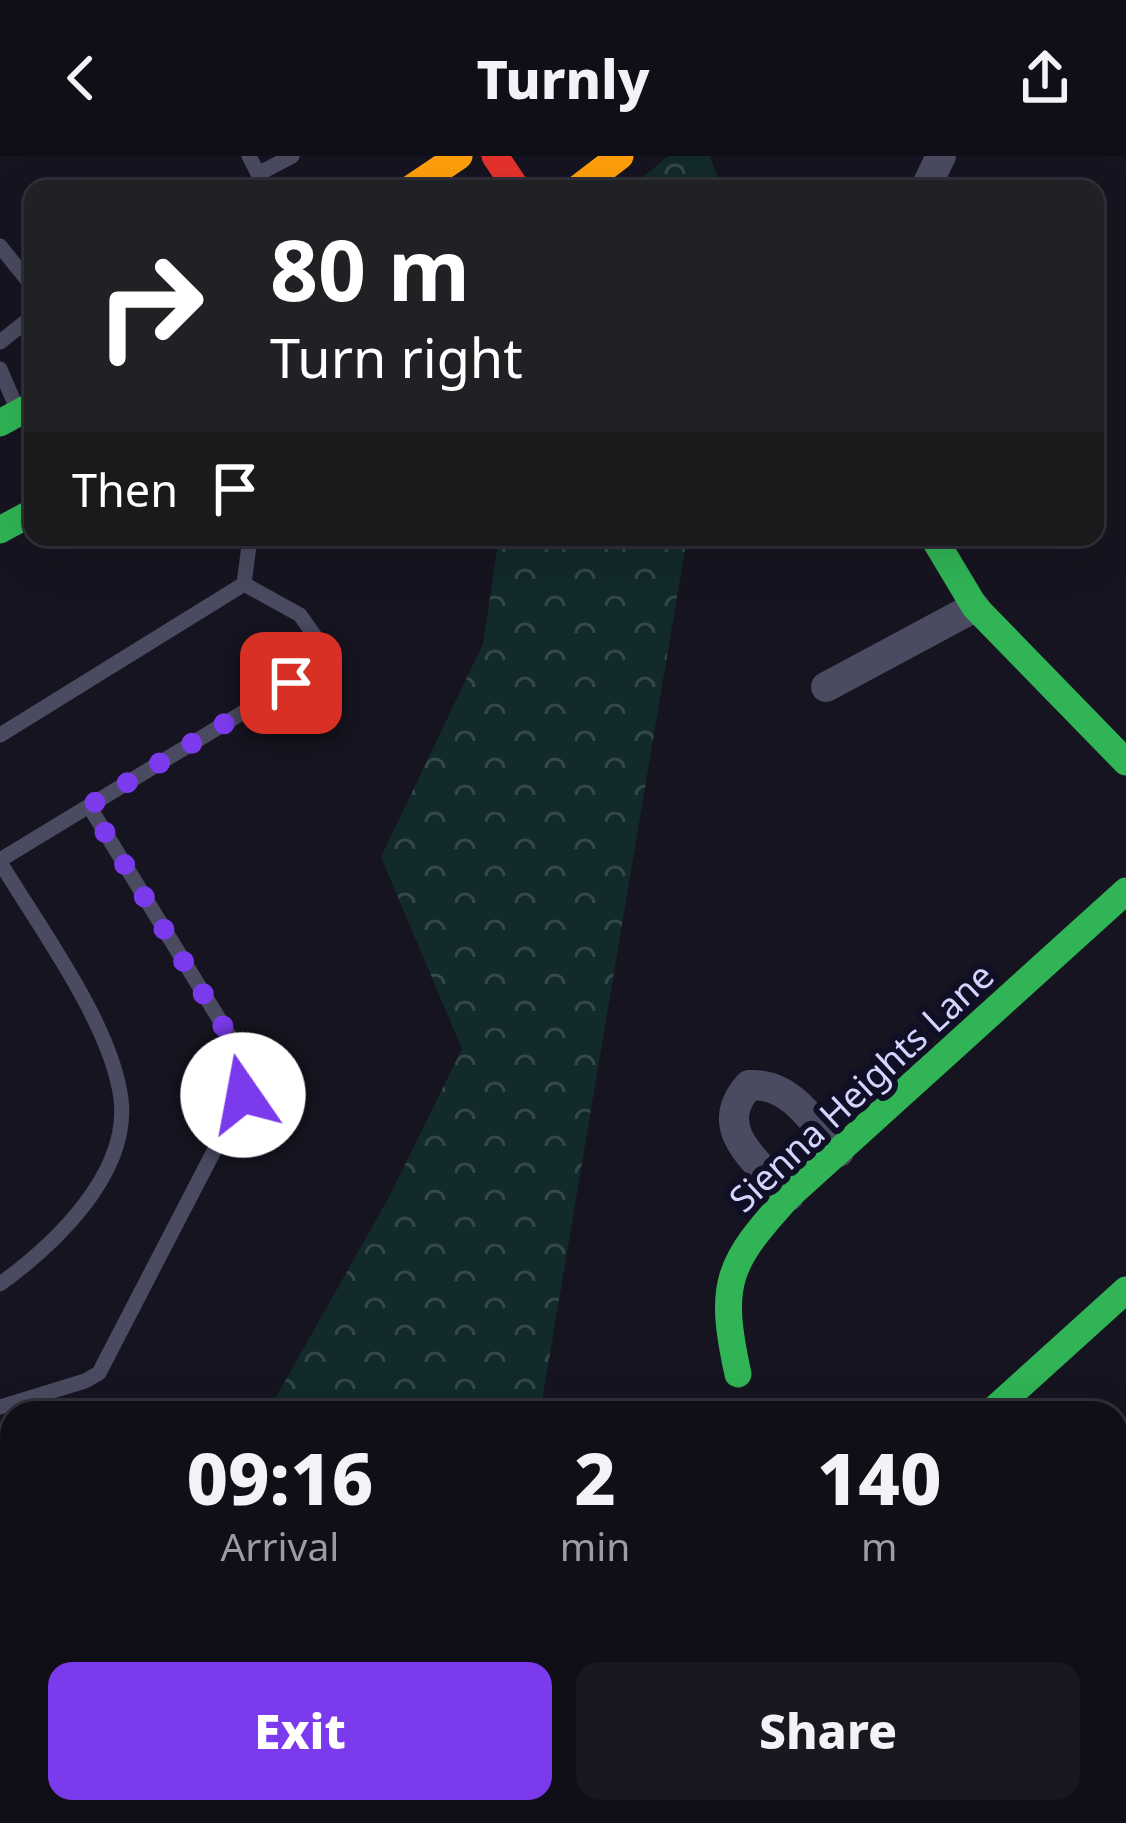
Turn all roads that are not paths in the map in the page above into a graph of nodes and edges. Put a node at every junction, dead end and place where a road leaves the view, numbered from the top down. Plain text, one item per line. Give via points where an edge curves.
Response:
1 (292, 156) edge
2 (459, 156) edge
3 (620, 156) edge
4 (263, 180) edge
5 (423, 180) edge
6 (589, 180) edge
7 (0, 245) edge
8 (24, 276) edge
9 (24, 323) edge
10 (0, 342) edge
11 (0, 369) edge
12 (17, 414) edge
13 (249, 546) edge
14 (938, 546) edge
15 (244, 584) junction
16 (975, 607) junction
17 (826, 687) dead end
18 (0, 735) edge
19 (1126, 762) edge
20 (89, 806) junction
21 (0, 861) edge
22 (1126, 891) edge
23 (838, 1152) junction
24 (789, 1196) junction
25 (0, 1284) edge
26 (1126, 1290) edge
27 (738, 1374) dead end
28 (20, 1401) edge
29 (1003, 1401) edge

1 - 4 lane
2 - 5 street
3 - 6 street
7 - 8 lane
9 - 10 lane
11 - 12 lane
13 - 15 lane
14 - 16 street
15 - 18 lane
15 - 20 lane via 300,615 331,659
16 - 17 street
16 - 19 street
20 - 21 lane
20 - 28 lane via 247,1074 99,1372
21 - 25 lane via 74,983 122,1102 112,1160 82,1210
22 - 23 street, Sienna Heights Lane
23 - 24 street, Sienna Heights Lane
23 - 24 street via 789,1094 749,1085 731,1120 740,1143
24 - 27 street, Sienna Heights Lane via 747,1242 728,1280 725,1317
26 - 29 street

